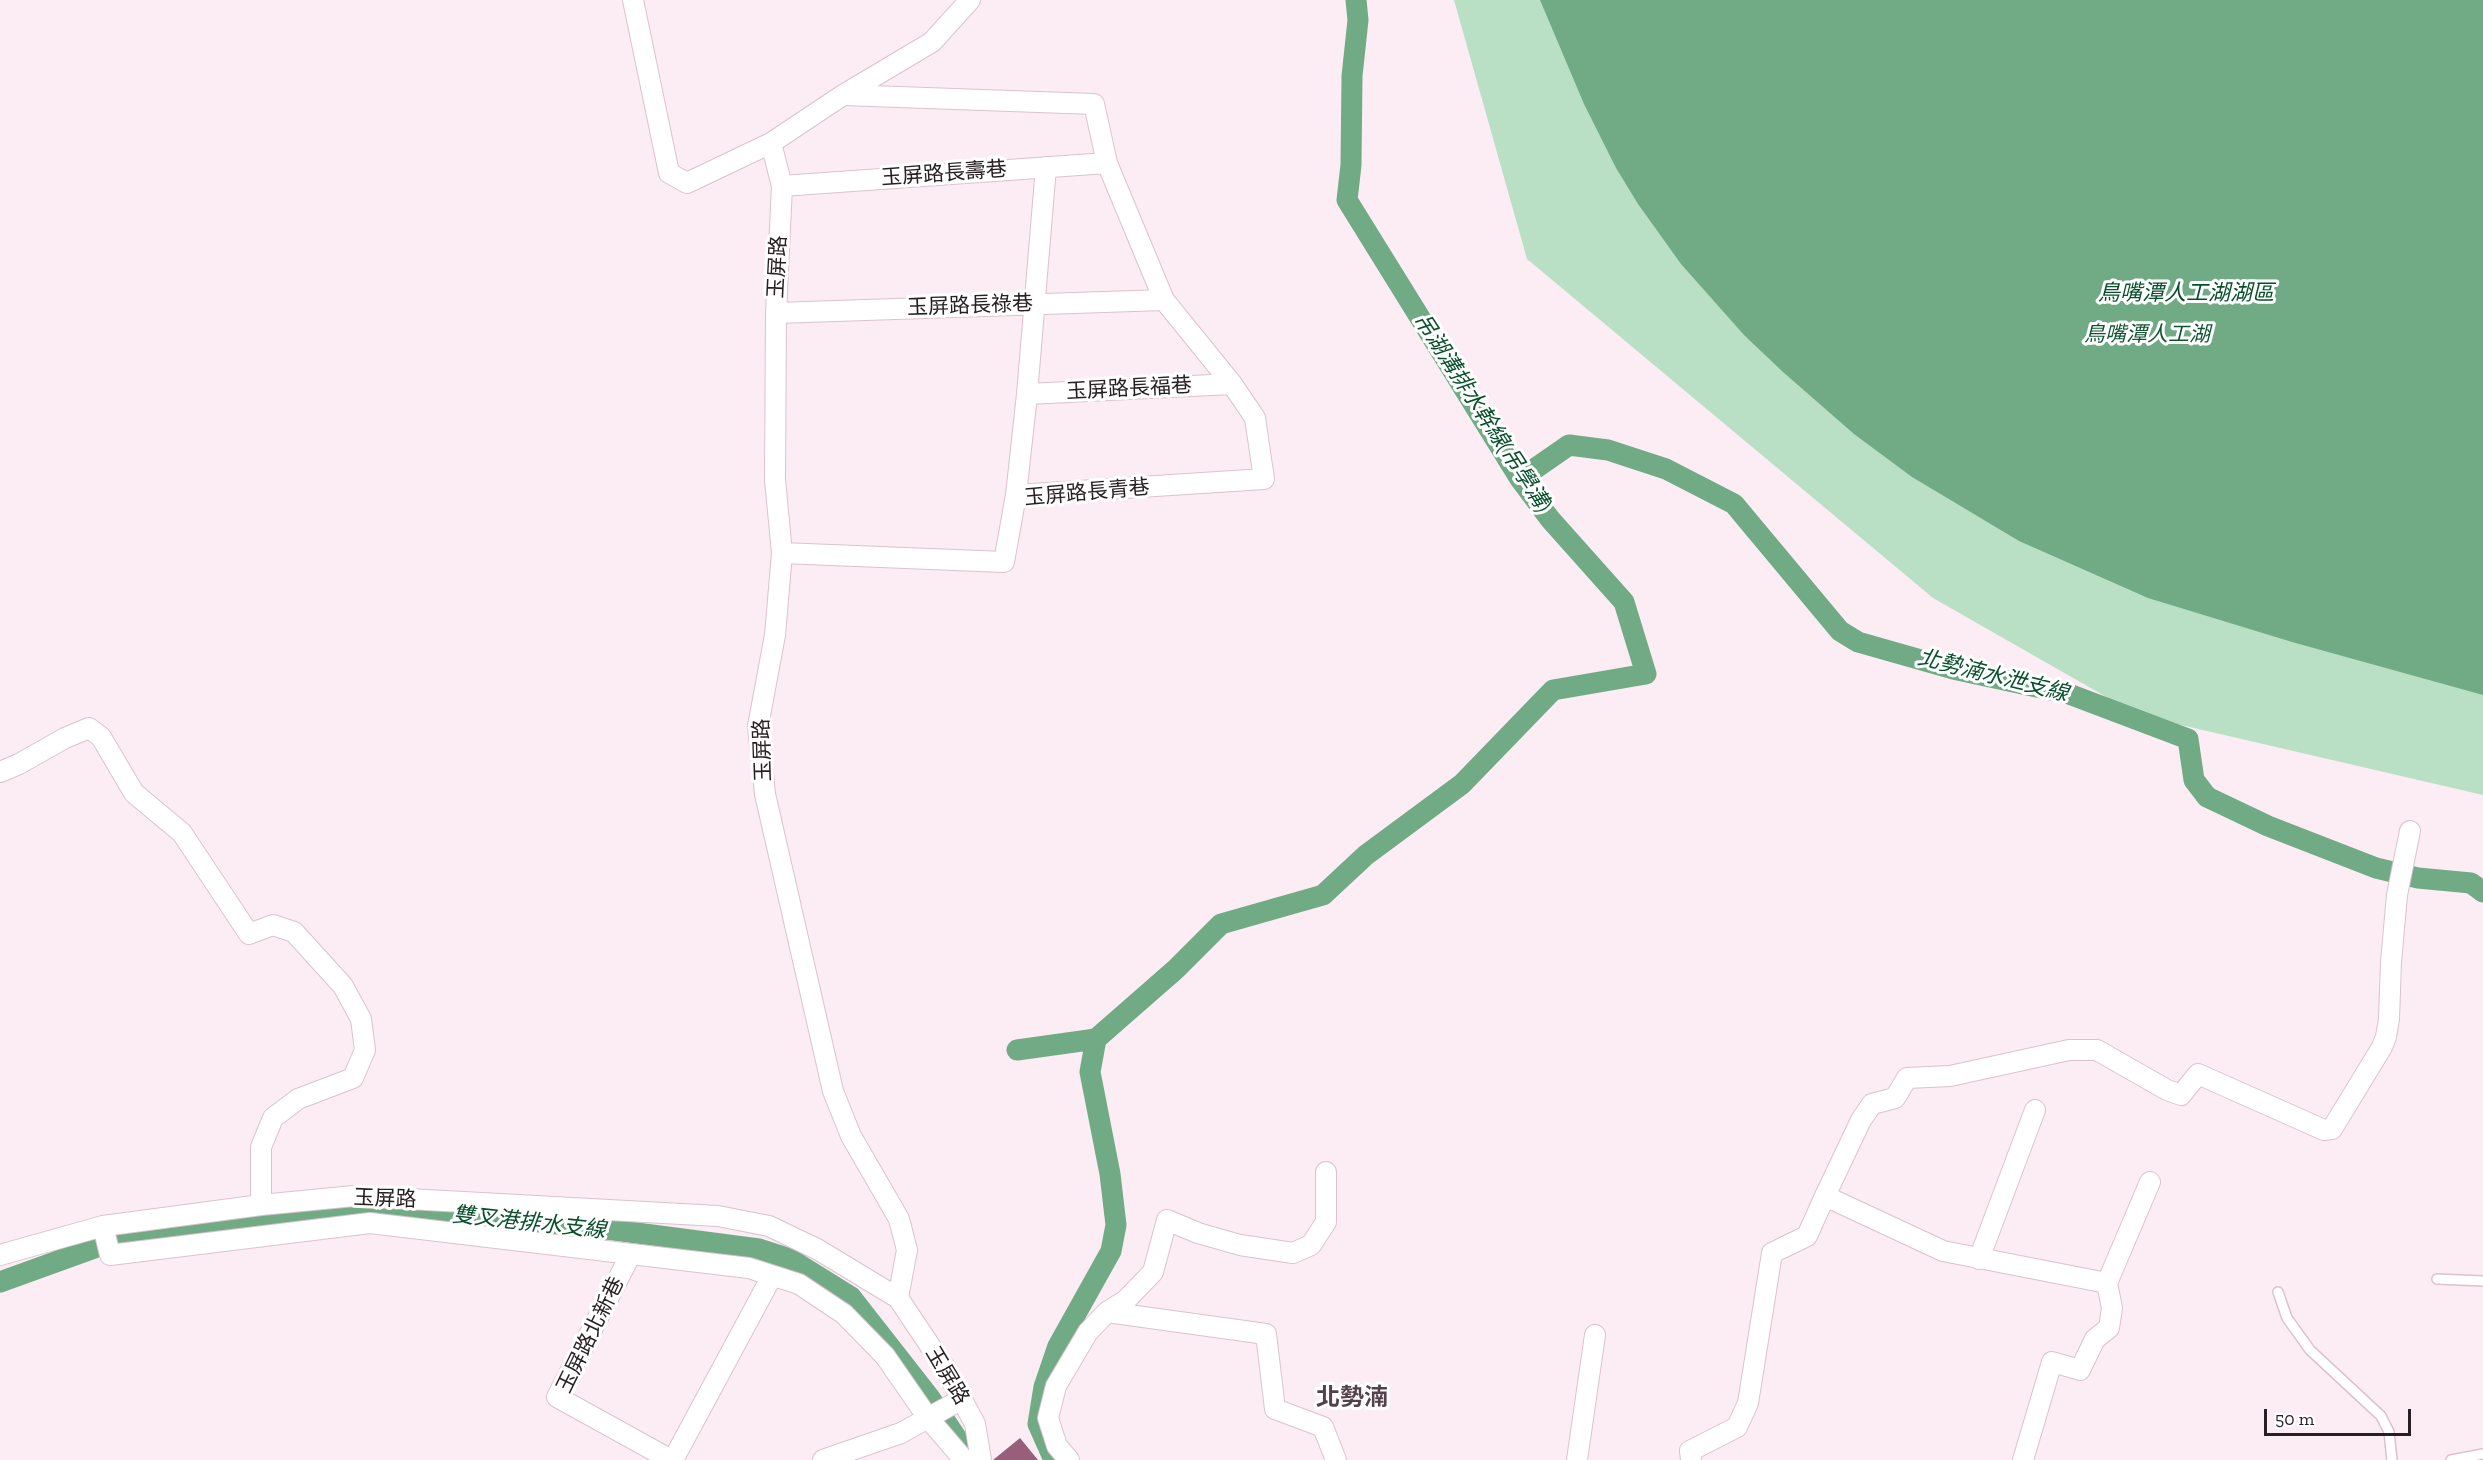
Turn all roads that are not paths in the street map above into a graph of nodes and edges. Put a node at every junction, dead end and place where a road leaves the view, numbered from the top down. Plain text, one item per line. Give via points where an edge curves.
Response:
1 (633, 0) edge
2 (970, 0) edge
3 (843, 95) junction
4 (771, 143) junction
5 (1107, 163) junction
6 (1046, 167) junction
7 (782, 186) junction
8 (1164, 300) junction
9 (1036, 303) junction
10 (776, 313) junction
11 (1232, 384) junction
12 (1027, 394) junction
13 (1016, 495) junction
14 (782, 553) junction
15 (0, 772) edge
16 (2410, 831) dead end
17 (2035, 1110) dead end
18 (1326, 1172) dead end
19 (2150, 1182) dead end
20 (1825, 1196) junction
21 (261, 1205) junction
22 (103, 1226) junction
23 (631, 1254) junction
24 (0, 1255) edge
25 (1979, 1259) junction
26 (772, 1276) junction
27 (2437, 1279) dead end
28 (2483, 1281) edge
29 (2107, 1284) junction
30 (2278, 1292) dead end
31 (898, 1298) junction
32 (1107, 1312) junction
33 (1595, 1335) dead end
34 (962, 1399) junction
35 (928, 1418) junction
36 (2483, 1454) edge
37 (672, 1460) edge
38 (823, 1460) edge
39 (964, 1460) edge
40 (981, 1460) edge
41 (1069, 1460) edge
42 (1336, 1460) edge
43 (1578, 1460) edge
44 (1690, 1460) edge
45 (2023, 1460) edge
46 (2392, 1460) edge
47 (2451, 1460) edge

1 - 4 street via 669,173 687,183
2 - 3 street via 932,42
3 - 4 street
3 - 5 street via 1094,104
4 - 7 street, 玉屏路
5 - 6 street, 玉屏路長壽巷
5 - 8 street
6 - 7 street, 玉屏路長壽巷
6 - 9 street
7 - 10 street, 玉屏路
8 - 9 street, 玉屏路長祿巷
8 - 11 street
9 - 10 street, 玉屏路長祿巷
9 - 12 street
10 - 14 street, 玉屏路 via 774,480
11 - 12 street, 玉屏路長福巷
11 - 13 street, 玉屏路長青巷 via 1255,418 1264,479
12 - 13 street
13 - 14 street, 玉屏路長青巷 via 1004,562
14 - 31 street, 玉屏路 via 775,635 758,726 765,794 833,1091 850,1136 900,1219 907,1250
15 - 21 street via 89,728 101,737 134,793 182,833 249,934 273,925 294,932 343,986 361,1019 365,1050 353,1078 298,1099 273,1118 261,1147
16 - 20 street via 2397,895 2386,1037 2332,1129 2324,1130 2198,1074 2181,1095 2097,1050 2069,1050 1950,1076 1907,1078 1895,1098 1872,1104
17 - 25 street
18 - 32 street via 1326,1222 1311,1245 1293,1252 1240,1245 1167,1220 1153,1272 1126,1300
19 - 29 street
20 - 25 street via 1943,1251
20 - 44 street via 1807,1236 1772,1253 1748,1403 1737,1427 1690,1451
21 - 22 street, 玉屏路
21 - 31 street, 玉屏路 via 354,1196 718,1216 769,1226 818,1249
22 - 23 street via 110,1255 370,1223
22 - 24 street, 玉屏路
23 - 26 street via 749,1268
23 - 37 street, 玉屏路北新巷 via 556,1397
25 - 29 street
26 - 35 street via 799,1284 844,1314 885,1356
26 - 37 street
27 - 28 lane
29 - 45 street via 2112,1308 2109,1328 2095,1339 2080,1370 2052,1362
30 - 46 lane via 2286,1318 2310,1350 2381,1416 2389,1432
31 - 34 street, 玉屏路
32 - 41 street via 1088,1332 1056,1386 1048,1418 1057,1446
32 - 42 street via 1266,1334 1275,1409 1323,1427
33 - 43 street
34 - 35 street
34 - 40 street, 玉屏路 via 975,1424
35 - 38 street via 901,1433
35 - 39 street
36 - 47 lane

